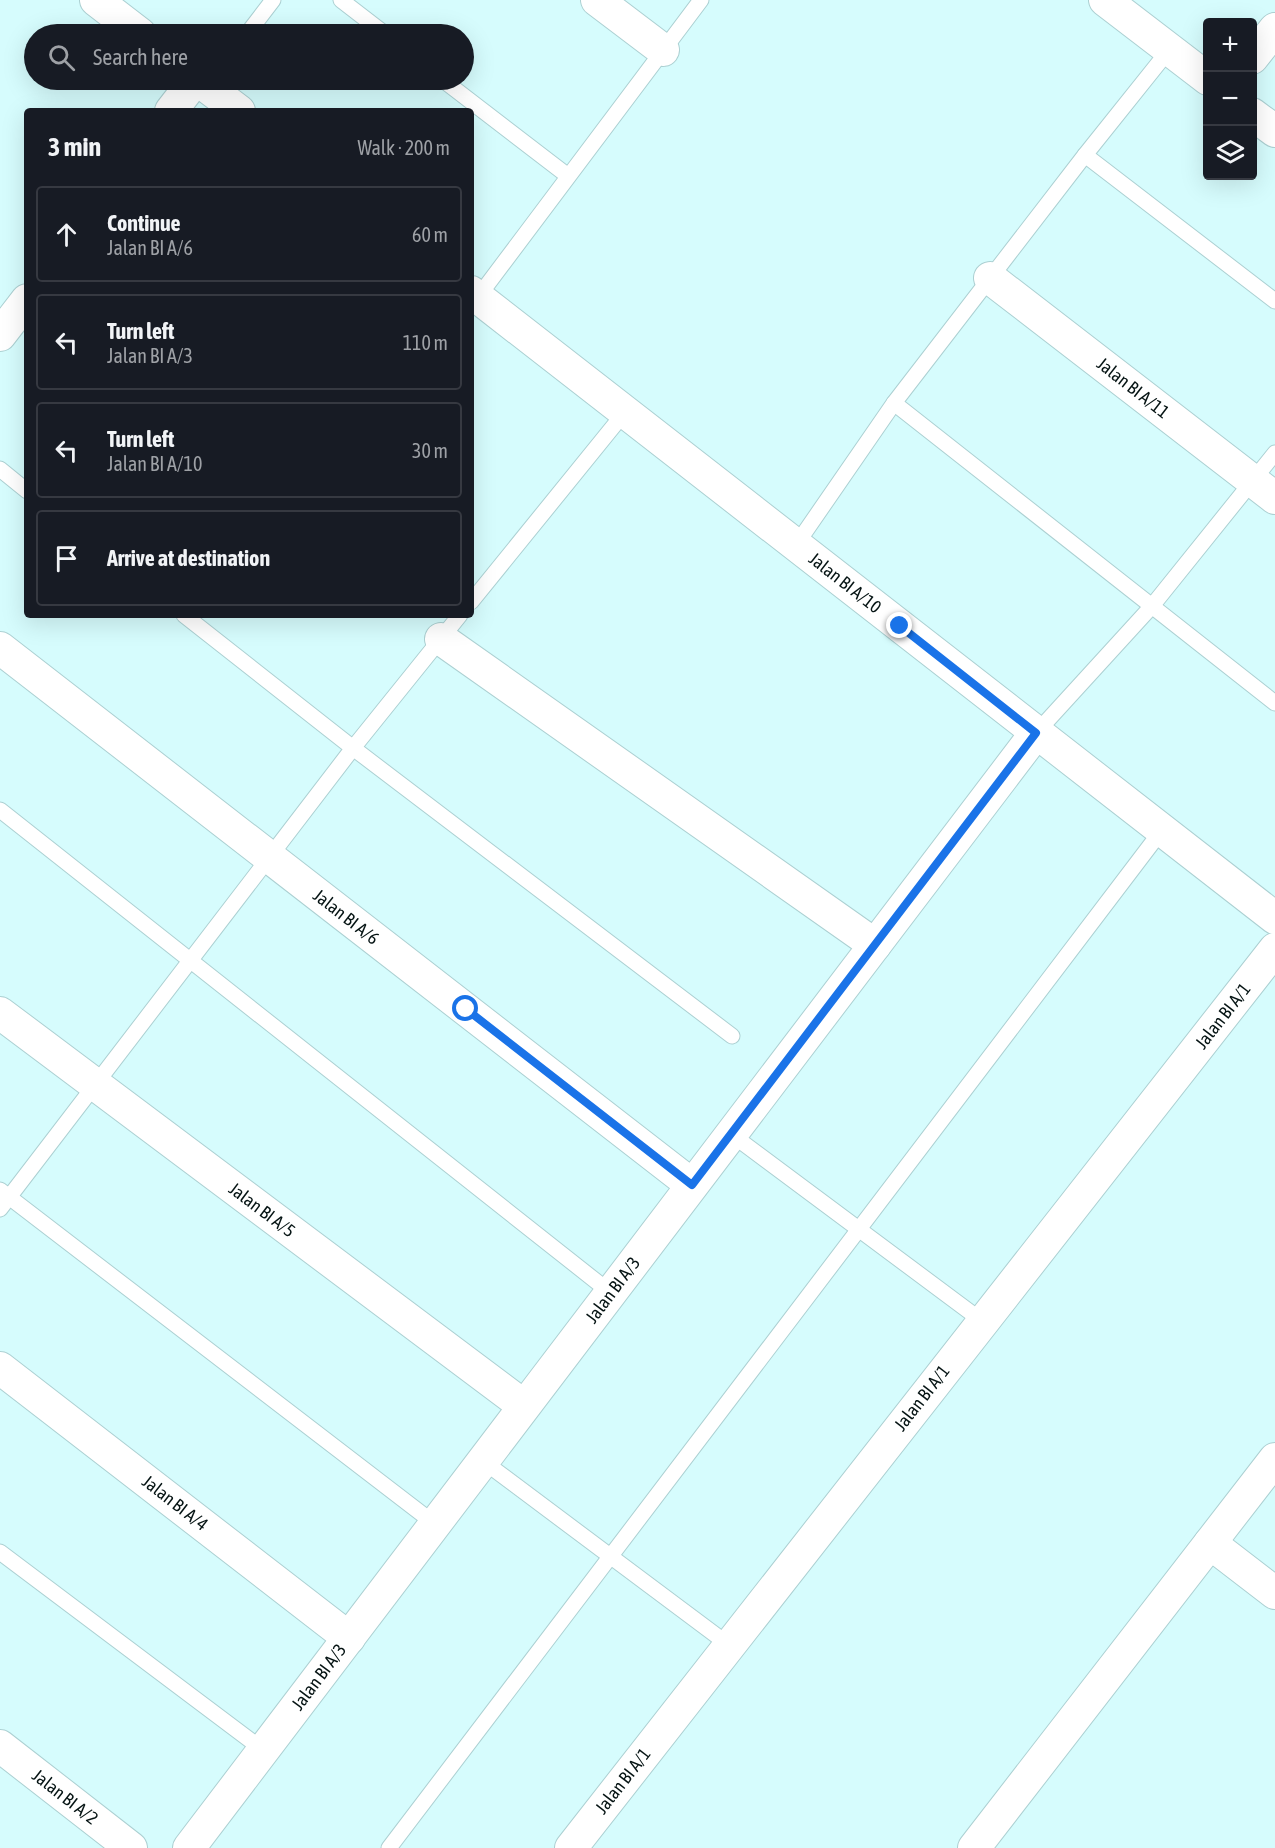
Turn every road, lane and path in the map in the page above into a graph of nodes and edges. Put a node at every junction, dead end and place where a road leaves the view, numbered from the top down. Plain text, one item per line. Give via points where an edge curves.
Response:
1 (96, 0) edge
2 (273, 0) edge
3 (341, 0) edge
4 (597, 0) edge
5 (701, 0) edge
6 (1105, 0) edge
7 (128, 24) edge
8 (255, 24) edge
9 (372, 24) edge
10 (1275, 29) edge
11 (663, 50) junction
12 (1169, 50) junction
13 (1257, 52) edge
14 (1203, 75) edge
15 (193, 90) edge
16 (214, 90) edge
17 (457, 90) edge
18 (174, 108) edge
19 (235, 108) edge
20 (1257, 118) edge
21 (1275, 131) edge
22 (1085, 155) junction
23 (568, 176) junction
24 (990, 278) junction
25 (474, 295) edge
26 (1275, 301) edge
27 (24, 304) edge
28 (0, 335) edge
29 (894, 403) junction
30 (625, 412) junction
31 (1275, 453) edge
32 (0, 469) edge
33 (24, 489) edge
34 (1264, 489) edge
35 (796, 545) junction
36 (474, 598) edge
37 (1152, 606) junction
38 (188, 618) edge
39 (458, 618) edge
40 (441, 639) junction
41 (0, 648) edge
42 (1275, 703) edge
43 (1036, 733) junction
44 (352, 748) junction
45 (0, 810) edge
46 (1162, 830) junction
47 (268, 857) junction
48 (1275, 918) edge
49 (874, 945) junction
50 (1275, 949) edge
51 (190, 960) junction
52 (0, 1013) edge
53 (732, 1036) dead end
54 (96, 1084) junction
55 (731, 1134) junction
56 (692, 1185) junction
57 (3, 1199) edge
58 (859, 1229) junction
59 (611, 1293) junction
60 (982, 1322) junction
61 (0, 1368) edge
62 (524, 1406) junction
63 (1275, 1459) edge
64 (483, 1461) junction
65 (435, 1524) junction
66 (1210, 1543) junction
67 (0, 1552) edge
68 (611, 1556) junction
69 (1275, 1593) edge
70 (349, 1638) junction
71 (729, 1645) junction
72 (0, 1746) edge
73 (263, 1750) junction
74 (131, 1848) edge
75 (189, 1848) edge
76 (389, 1848) edge
77 (571, 1848) edge
78 (974, 1848) edge

1 - 7 street
2 - 8 lane
3 - 9 lane
4 - 11 street
5 - 11 lane
6 - 12 street
10 - 13 street
11 - 23 lane
12 - 14 street
12 - 22 lane
15 - 18 street
16 - 19 street
17 - 23 lane
20 - 21 street
22 - 24 lane
22 - 26 lane
23 - 25 lane
24 - 29 lane
24 - 34 street, Jalan BI A/11
25 - 30 street, Jalan BI A/10
27 - 28 street
29 - 35 lane
29 - 37 lane
30 - 35 street, Jalan BI A/10
30 - 36 lane
31 - 34 lane
32 - 33 lane
34 - 37 lane
35 - 43 street, Jalan BI A/10
37 - 42 lane
37 - 43 lane
38 - 44 lane
39 - 40 lane
40 - 44 lane
40 - 49 street
41 - 47 street, Jalan BI A/6
43 - 46 street, Jalan BI A/10
43 - 49 street, Jalan BI A/3
44 - 47 lane
44 - 53 lane
45 - 51 lane
46 - 48 street, Jalan BI A/10
46 - 58 lane
47 - 51 lane
47 - 56 street, Jalan BI A/6
49 - 55 street, Jalan BI A/3
50 - 60 street, Jalan BI A/1
51 - 54 lane
51 - 59 lane
52 - 54 street, Jalan BI A/5
54 - 57 lane
54 - 62 street, Jalan BI A/5
55 - 56 street, Jalan BI A/3
55 - 58 lane
56 - 59 street, Jalan BI A/3
57 - 65 lane
58 - 60 lane
58 - 68 lane
59 - 62 street, Jalan BI A/3
60 - 71 street, Jalan BI A/1
61 - 70 street, Jalan BI A/4
62 - 64 street, Jalan BI A/3
63 - 66 street
64 - 65 street, Jalan BI A/3
64 - 68 lane
65 - 70 street, Jalan BI A/3
66 - 69 street
66 - 78 street
67 - 73 lane
68 - 71 lane
68 - 76 lane
70 - 73 street, Jalan BI A/3
71 - 77 street, Jalan BI A/1
72 - 74 street, Jalan BI A/2
73 - 75 street, Jalan BI A/3

